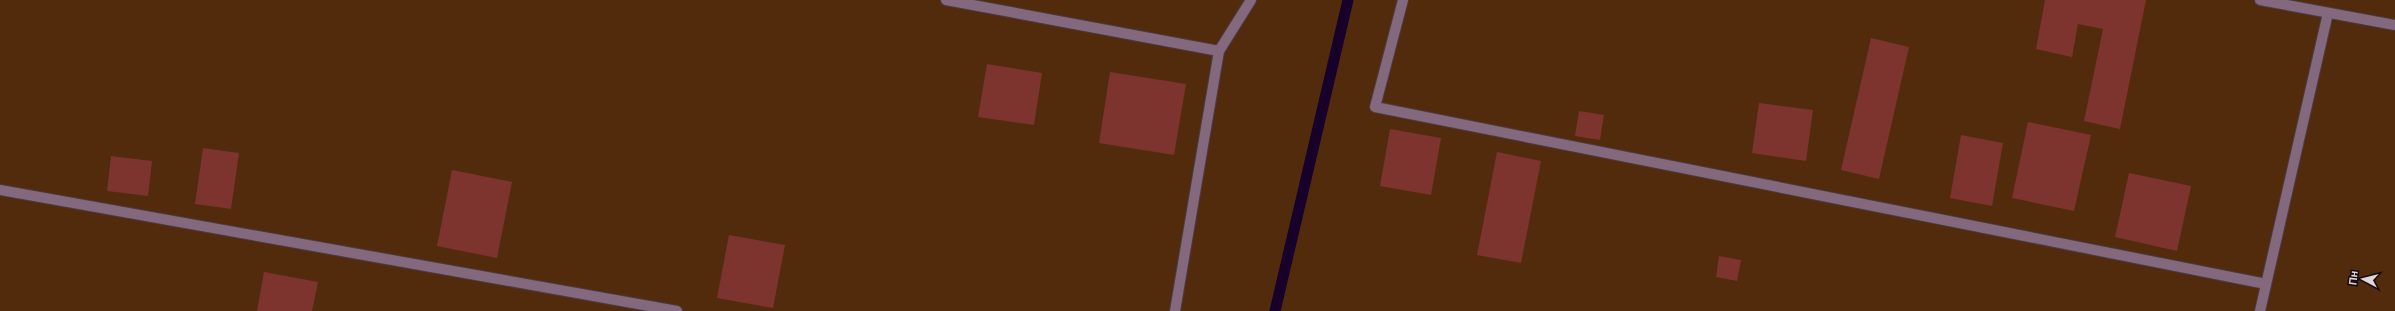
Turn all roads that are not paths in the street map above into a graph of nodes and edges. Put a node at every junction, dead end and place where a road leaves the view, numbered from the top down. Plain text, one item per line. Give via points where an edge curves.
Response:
1 (946, 0) edge
2 (1251, 0) edge
3 (1403, 0) edge
4 (2260, 0) edge
5 (2328, 12) junction
6 (2395, 25) edge
7 (1219, 51) junction
8 (0, 190) edge
9 (2266, 284) junction
10 (677, 311) edge
11 (1175, 311) edge
12 (2260, 311) edge

1 - 7 street
2 - 7 street
3 - 9 street via 1375,107
4 - 5 street
5 - 6 street
5 - 9 street
7 - 11 street
8 - 10 street
9 - 12 street

